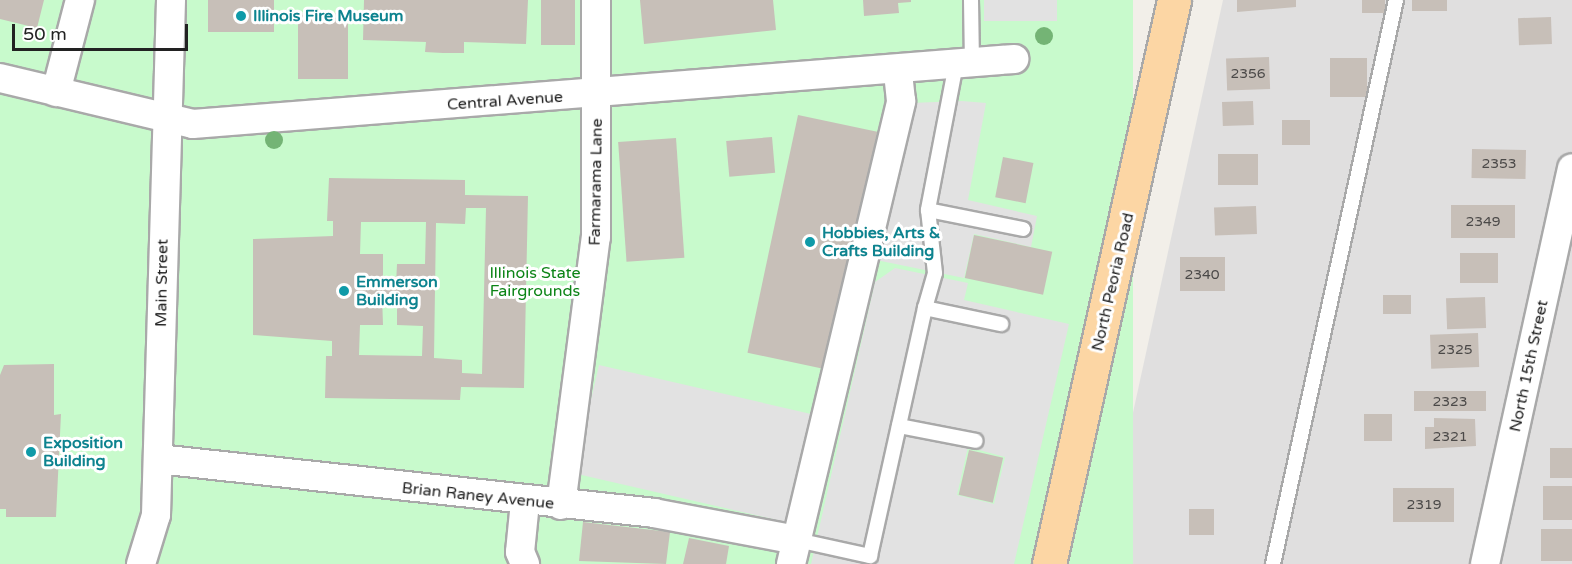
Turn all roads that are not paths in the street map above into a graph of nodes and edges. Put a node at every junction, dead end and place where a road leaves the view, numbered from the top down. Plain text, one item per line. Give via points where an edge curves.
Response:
1 (80, 0) edge
2 (171, 0) edge
3 (596, 0) edge
4 (971, 0) edge
5 (1174, 0) edge
6 (1396, 0) edge
7 (1014, 59) dead end
8 (964, 63) junction
9 (898, 70) junction
10 (0, 78) edge
11 (56, 92) junction
12 (598, 93) junction
13 (164, 118) junction
14 (1572, 168) edge
15 (928, 210) junction
16 (1023, 229) dead end
17 (925, 309) junction
18 (1001, 324) dead end
19 (899, 426) junction
20 (976, 441) dead end
21 (158, 459) junction
22 (525, 502) junction
23 (561, 505) junction
24 (794, 552) edge
25 (869, 560) edge
26 (141, 564) edge
27 (525, 564) edge
28 (1049, 564) edge
29 (1273, 564) edge
30 (1485, 564) edge

1 - 11 street
2 - 13 street, Main Street
3 - 12 street, Farmarama Lane
4 - 8 lane
5 - 28 main road, North Peoria Road
6 - 29 lane
7 - 8 street, Central Avenue
8 - 9 street, Central Avenue
8 - 15 lane
9 - 12 street, Central Avenue
9 - 24 street via 901,101
10 - 11 street, Central Avenue
11 - 13 street, Central Avenue
12 - 13 street, Central Avenue via 193,123
12 - 23 street, Farmarama Lane via 592,290
13 - 21 street, Main Street
14 - 30 street, North 15th Street
15 - 16 lane
15 - 17 lane via 935,273
17 - 18 lane
17 - 19 lane
19 - 20 lane
19 - 25 lane
21 - 22 street, Brian Raney Avenue
21 - 26 street, Main Street via 156,514
22 - 23 street, Brian Raney Avenue
22 - 27 street via 520,552
23 - 24 street, Brian Raney Avenue via 654,513
24 - 25 lane

